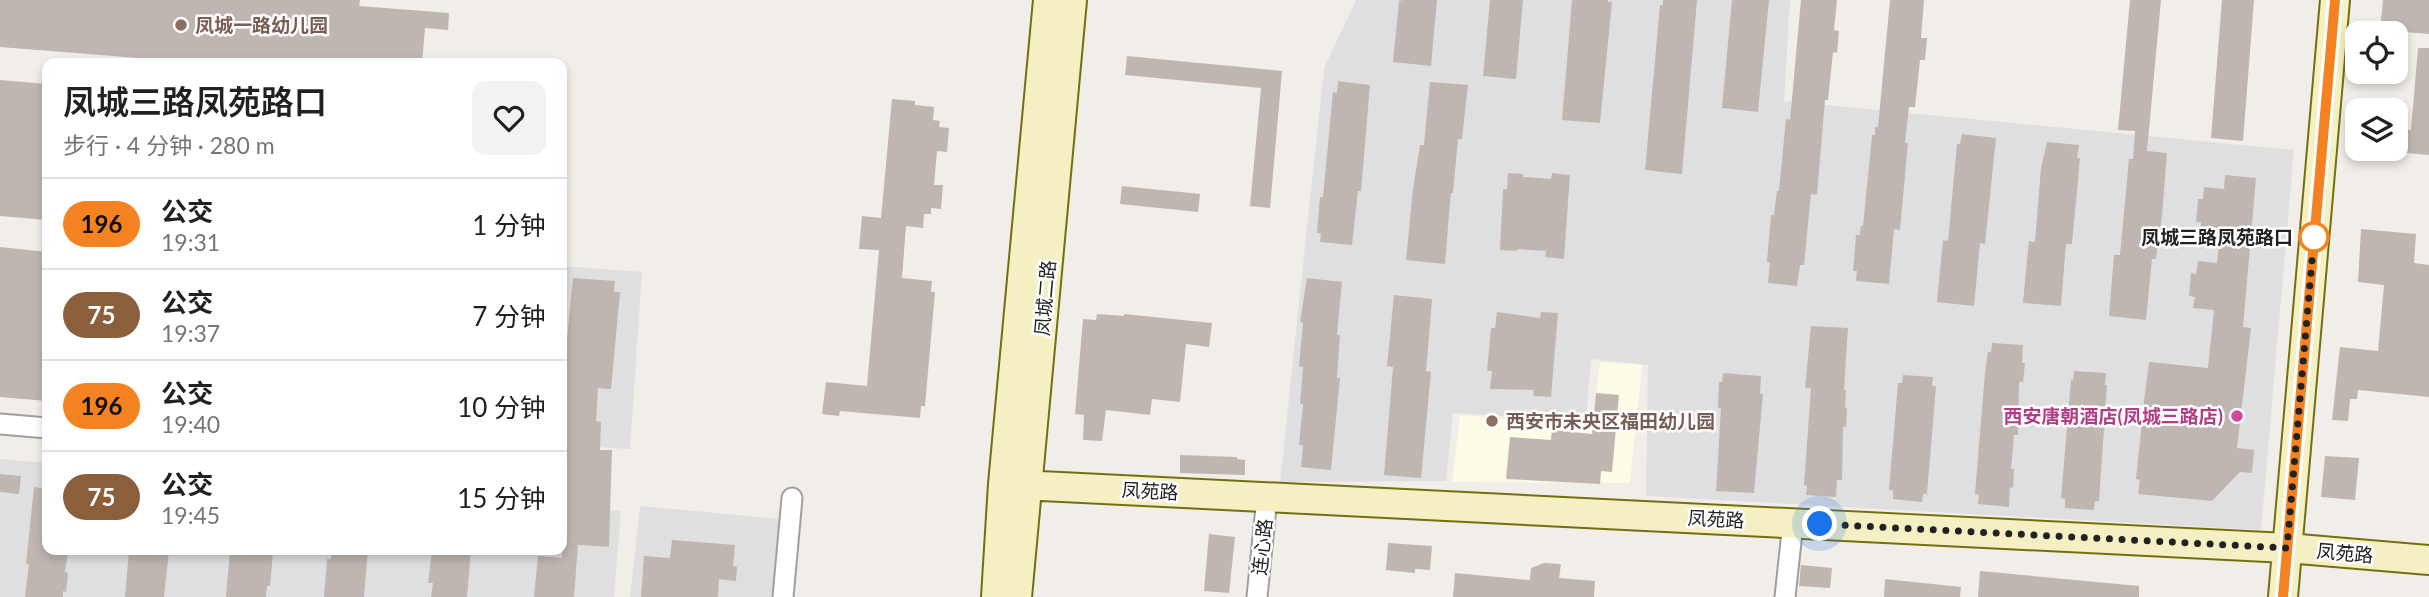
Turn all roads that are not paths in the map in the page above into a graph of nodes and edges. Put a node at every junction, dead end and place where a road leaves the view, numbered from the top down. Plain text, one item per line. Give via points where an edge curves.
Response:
1 (1048, 0) edge
2 (1072, 0) edge
3 (2335, 0) edge
4 (0, 424) edge
5 (42, 428) edge
6 (1015, 485) junction
7 (1267, 497) junction
8 (792, 498) dead end
9 (1793, 523) junction
10 (2287, 548) junction
11 (2429, 560) edge
12 (783, 597) edge
13 (996, 597) edge
14 (1017, 597) edge
15 (1256, 597) edge
16 (1785, 597) edge
17 (2283, 597) edge

1 - 6 street, 凤城二路
2 - 6 street, 凤城二路
3 - 10 street
4 - 5 street
6 - 7 street, 凤苑路
6 - 13 street, 凤城二路
6 - 14 street, 凤城二路
7 - 9 street, 凤苑路
7 - 15 street, 连心路
8 - 12 street
9 - 10 street, 凤苑路
9 - 16 street
10 - 11 street, 凤苑路
10 - 17 street

